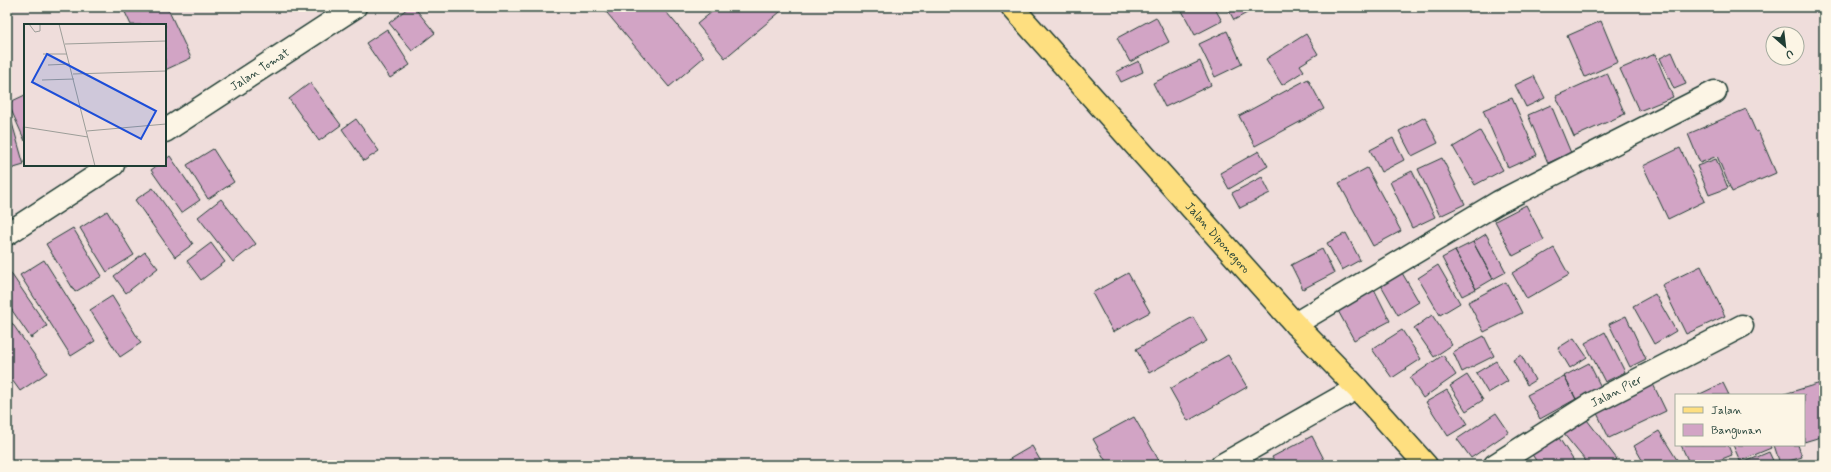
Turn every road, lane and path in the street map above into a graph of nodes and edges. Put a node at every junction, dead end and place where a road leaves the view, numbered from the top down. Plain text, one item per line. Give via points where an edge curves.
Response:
1 (354, 7) edge
2 (1012, 7) edge
3 (1714, 92) dead end
4 (166, 130) edge
5 (111, 166) edge
6 (7, 234) edge
7 (1295, 324) junction
8 (1742, 326) dead end
9 (1357, 388) junction
10 (1222, 465) edge
11 (1426, 465) edge
12 (1495, 465) edge

1 - 4 street, Jalan Tomat
2 - 7 main road, Jalan Diponegoro
3 - 7 street via 1499,202
5 - 6 street
7 - 9 main road, Jalan Diponegoro
8 - 12 street, Jalan Pier via 1591,404
9 - 10 street
9 - 11 main road, Jalan Diponegoro

